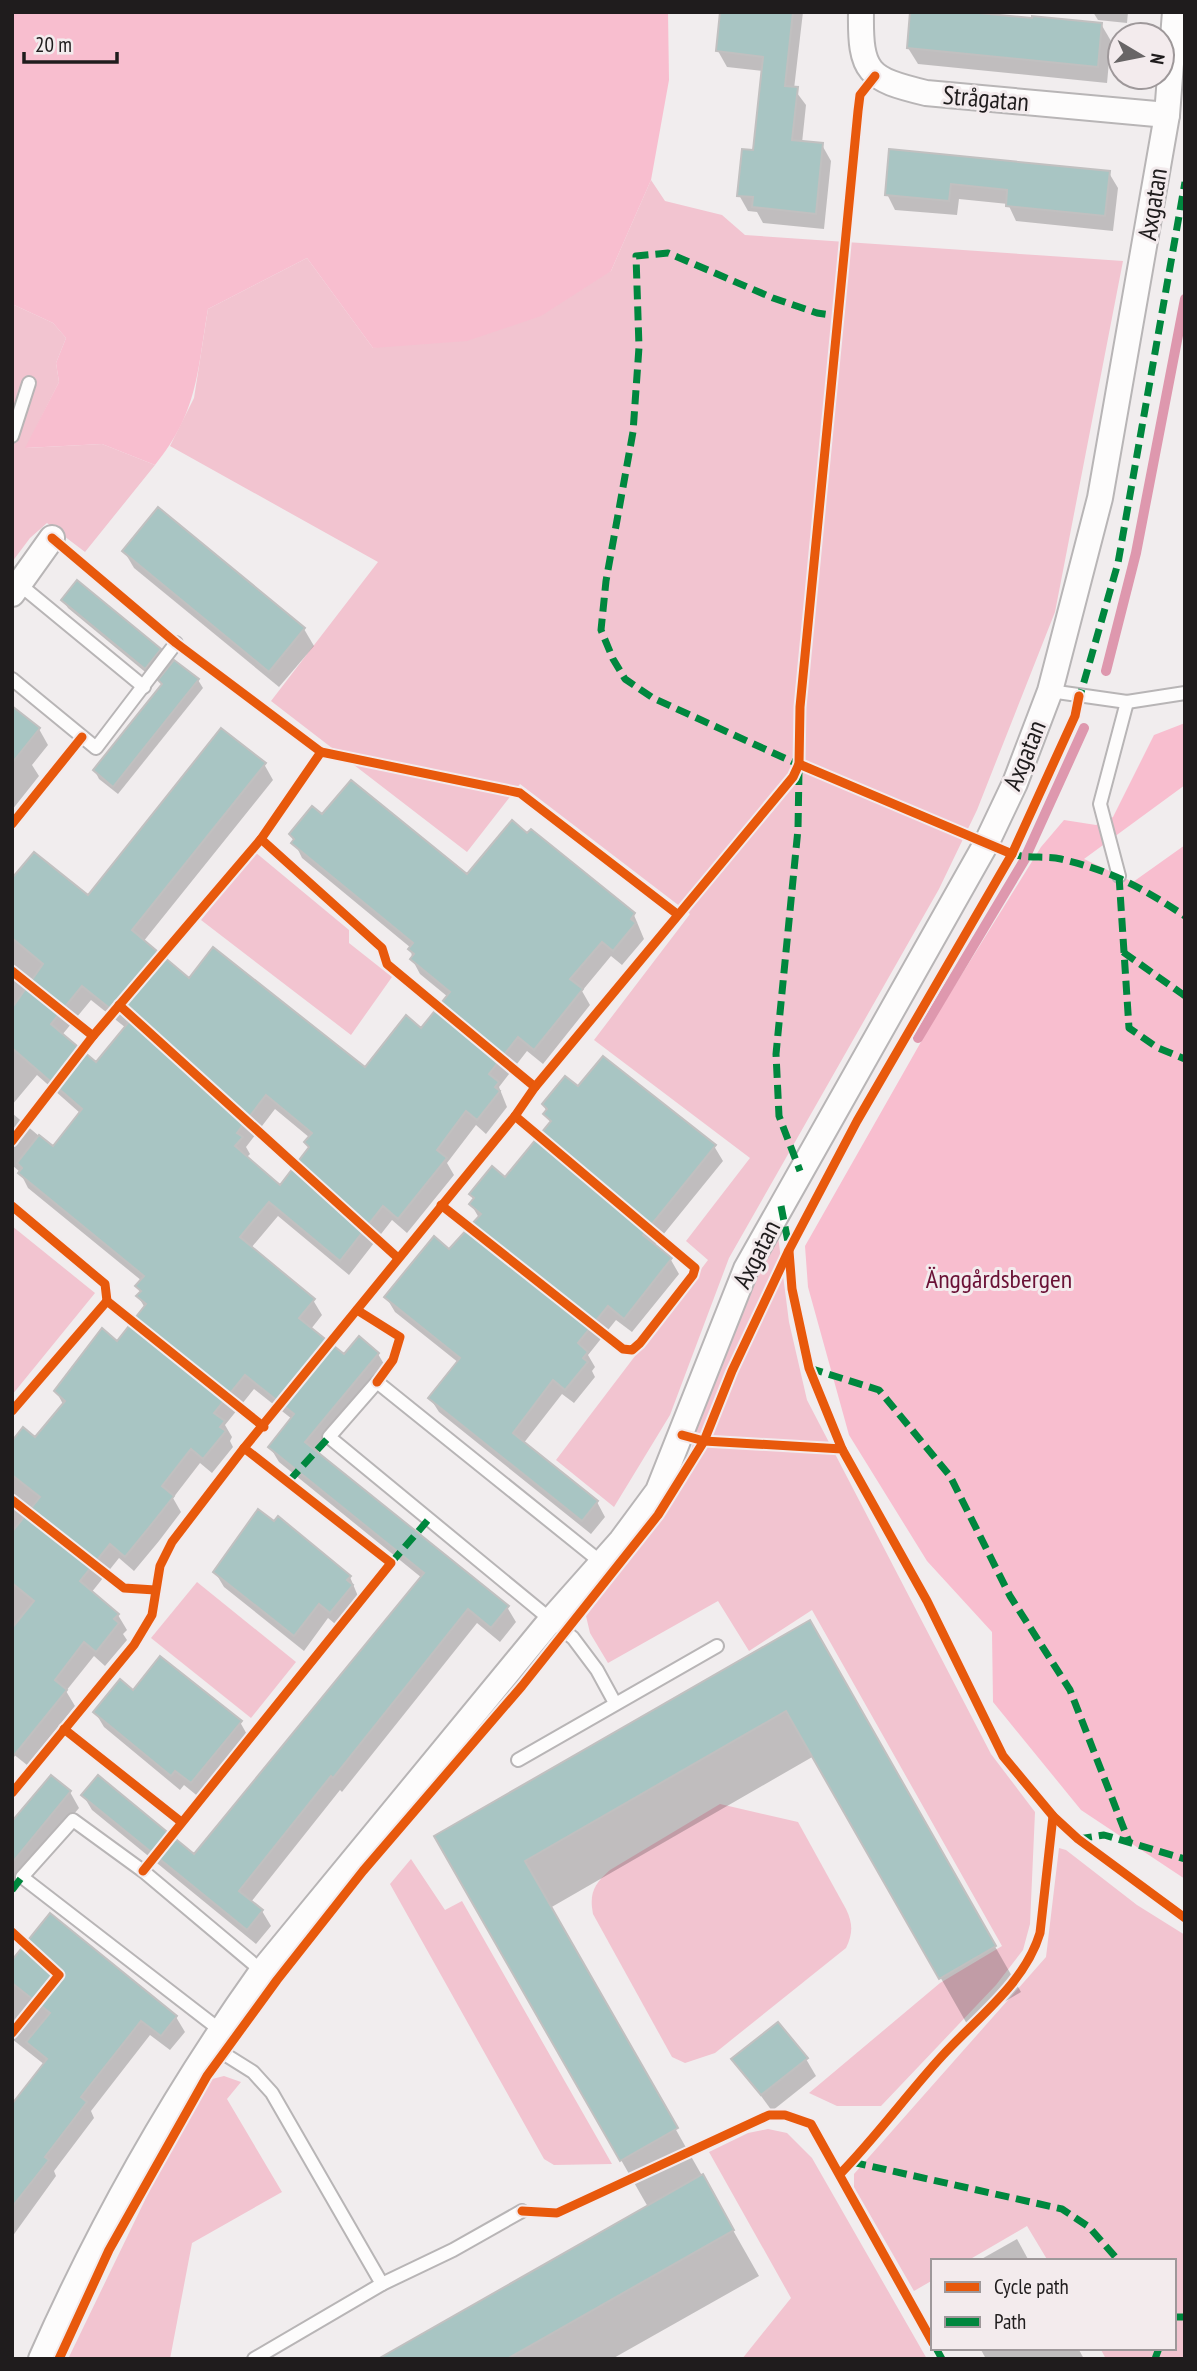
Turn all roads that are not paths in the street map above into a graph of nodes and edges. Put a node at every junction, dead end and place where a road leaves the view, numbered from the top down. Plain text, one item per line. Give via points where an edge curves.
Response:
1 (861, 12) edge
2 (1175, 12) edge
3 (1167, 114) junction
4 (29, 383) dead end
5 (12, 436) edge
6 (52, 538) dead end
7 (16, 589) edge
8 (176, 643) dead end
9 (12, 679) edge
10 (144, 687) junction
11 (1050, 691) junction
12 (1185, 693) edge
13 (1127, 702) junction
14 (1119, 876) dead end
15 (602, 1563) junction
16 (550, 1621) junction
17 (717, 1646) dead end
18 (615, 1703) junction
19 (518, 1760) dead end
20 (262, 1970) junction
21 (215, 2037) junction
22 (522, 2211) dead end
23 (382, 2284) junction
24 (41, 2359) edge
25 (254, 2359) edge

1 - 3 street, Strågatan via 866,64 875,76 895,86 926,93
2 - 3 street, Axgatan
3 - 11 street, Axgatan via 1100,498
4 - 5 lane
6 - 7 street
7 - 10 lane
8 - 10 lane
9 - 10 lane via 96,748
11 - 13 lane
11 - 15 street, Axgatan via 986,842 746,1269 663,1481 643,1514
12 - 13 lane
13 - 14 lane via 1100,804
15 - 16 street, Axgatan
15 - 16 lane via 377,1382 329,1437
16 - 18 lane via 573,1638
16 - 20 street, Axgatan
17 - 18 lane
18 - 19 lane
20 - 21 street, Axgatan
20 - 21 lane via 143,1871 73,1820 22,1877
21 - 23 lane via 272,2093
21 - 24 street, Axgatan via 146,2147 93,2245
22 - 23 lane
23 - 25 lane

